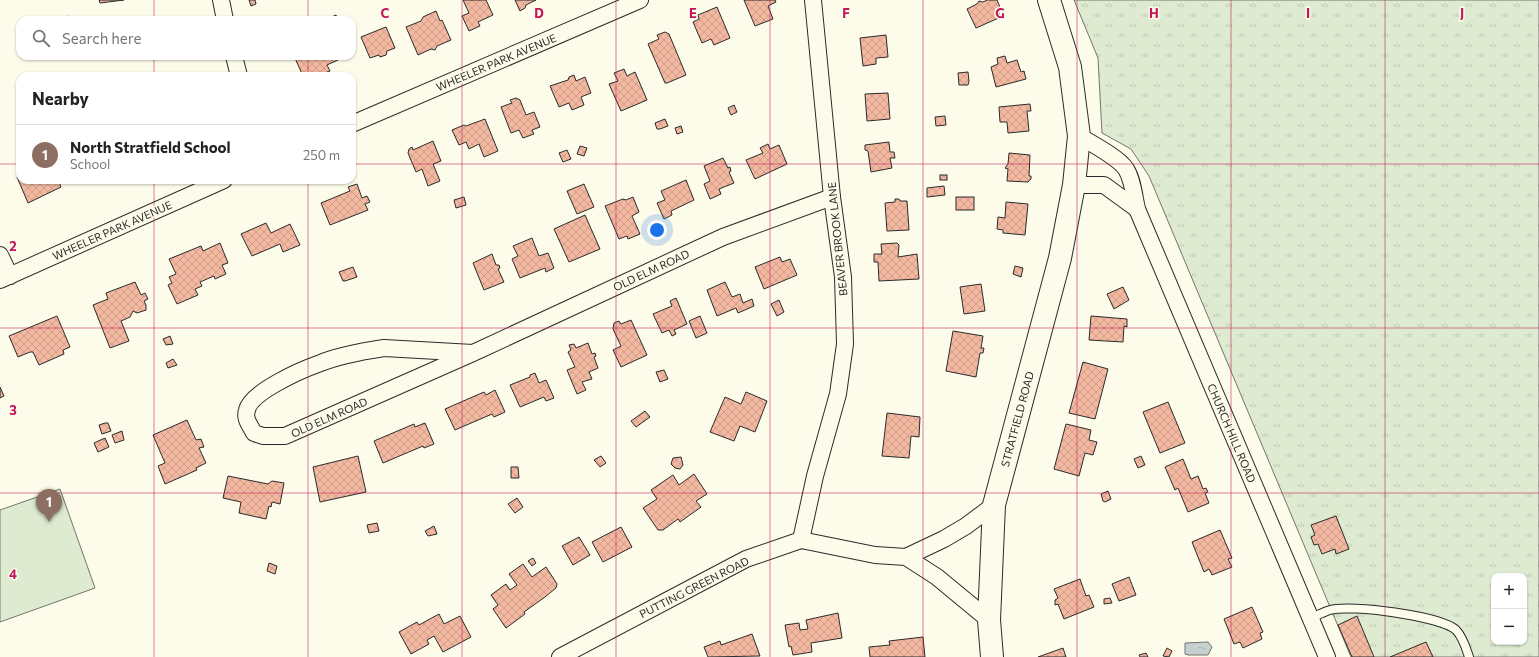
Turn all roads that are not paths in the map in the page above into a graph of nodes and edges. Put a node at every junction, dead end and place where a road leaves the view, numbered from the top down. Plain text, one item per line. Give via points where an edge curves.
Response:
1 (221, 0) edge
2 (640, 0) edge
3 (813, 0) edge
4 (1049, 0) edge
5 (224, 16) edge
6 (235, 60) edge
7 (238, 72) edge
8 (356, 122) edge
9 (1079, 136) junction
10 (215, 184) edge
11 (1074, 185) junction
12 (832, 197) junction
13 (1137, 209) junction
14 (0, 256) edge
15 (5, 278) edge
16 (473, 353) junction
17 (994, 505) junction
18 (801, 540) junction
19 (906, 557) junction
20 (1310, 618) junction
21 (989, 620) junction
22 (560, 657) edge
23 (992, 657) edge
24 (1327, 657) edge
25 (1470, 657) edge

1 - 5 street
2 - 8 street, WHEELER PARK AVENUE
3 - 12 street, BEAVER BROOK LANE
4 - 9 main road, STRATFIELD ROAD via 1070,67
6 - 7 street
9 - 11 main road, STRATFIELD ROAD
9 - 13 street, CHURCH HILL ROAD via 1103,149 1126,168 1133,186
10 - 15 street, WHEELER PARK AVENUE
11 - 13 street via 1104,185
11 - 17 main road, STRATFIELD ROAD via 1060,258
12 - 16 street, OLD ELM ROAD via 723,237
12 - 18 street, BEAVER BROOK LANE via 843,277 845,344 838,394 815,476
13 - 20 street, CHURCH HILL ROAD
14 - 15 street
16 - 16 street, OLD ELM ROAD via 285,436 269,436 254,432 246,419 247,409 260,393 319,363 384,348
17 - 19 street via 955,533
17 - 21 main road, STRATFIELD ROAD
18 - 19 street via 875,555
18 - 22 street, PUTTING GREEN ROAD via 746,559
19 - 21 street via 937,577
20 - 24 street, CHURCH HILL ROAD
20 - 25 lane via 1330,610 1345,608 1422,617 1446,623 1456,630
21 - 23 main road, STRATFIELD ROAD

